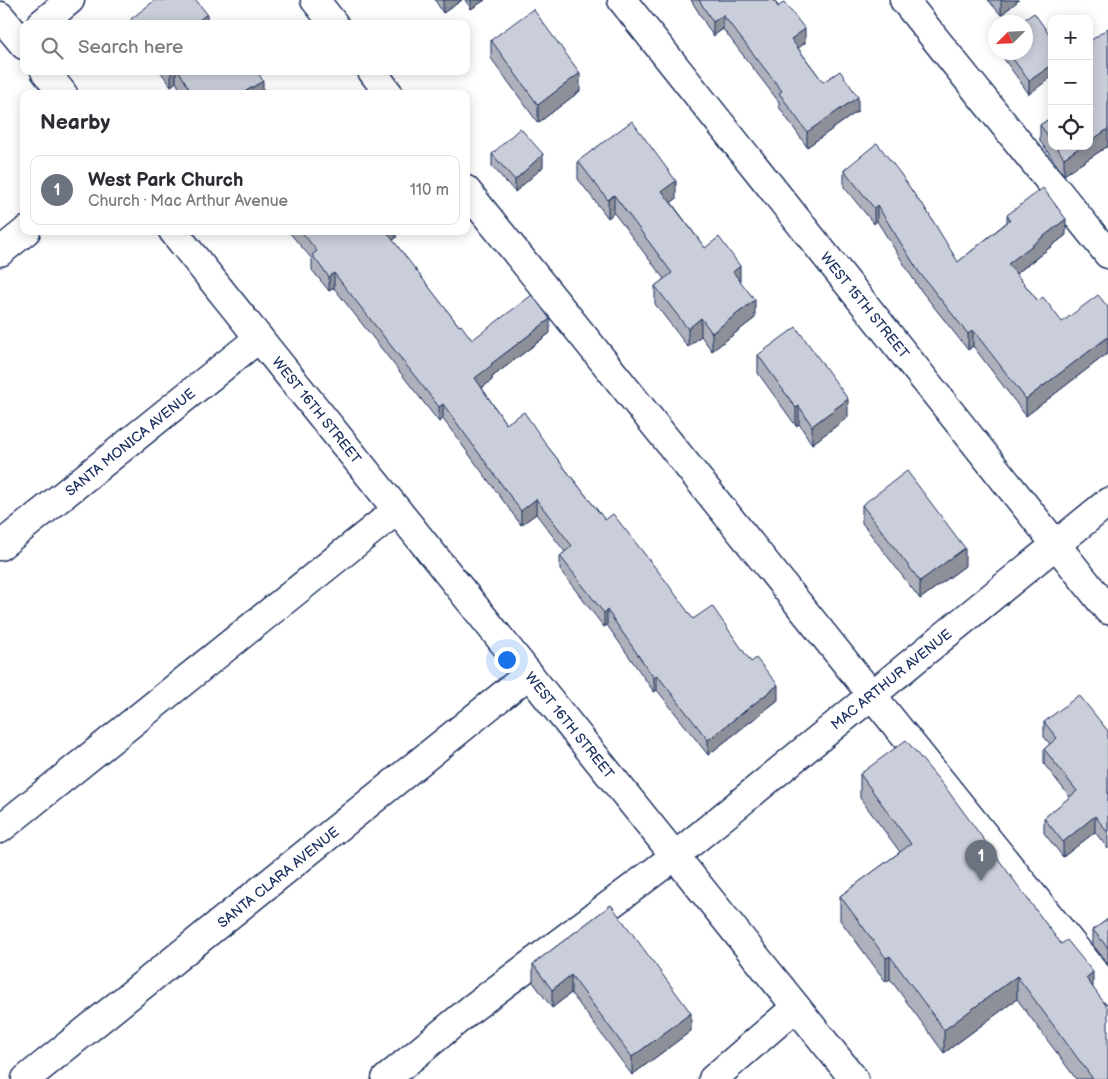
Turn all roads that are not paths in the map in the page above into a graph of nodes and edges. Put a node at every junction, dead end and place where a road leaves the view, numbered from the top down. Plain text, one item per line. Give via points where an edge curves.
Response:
1 (70, 0) edge
2 (315, 0) edge
3 (622, 0) edge
4 (904, 0) edge
5 (0, 16) edge
6 (46, 20) edge
7 (331, 20) edge
8 (20, 38) edge
9 (47, 75) edge
10 (375, 75) edge
11 (60, 90) edge
12 (387, 90) edge
13 (470, 195) edge
14 (21, 235) edge
15 (176, 235) edge
16 (0, 252) edge
17 (1108, 254) edge
18 (259, 338) junction
19 (1108, 502) edge
20 (397, 510) junction
21 (1056, 544) junction
22 (0, 546) edge
23 (1108, 610) edge
24 (529, 674) junction
25 (870, 696) junction
26 (0, 830) edge
27 (675, 856) junction
28 (1108, 989) edge
29 (796, 1006) junction
30 (39, 1075) edge
31 (386, 1079) edge
32 (714, 1079) edge
33 (854, 1079) edge

1 - 6 street
2 - 7 street
3 - 21 street, WEST 15TH STREET
4 - 17 street
5 - 8 street
9 - 11 street
10 - 12 street
13 - 25 street
14 - 16 street
15 - 18 street, WEST 16TH STREET
18 - 20 street, WEST 16TH STREET
18 - 22 street, SANTA MONICA AVENUE
19 - 21 street, MAC ARTHUR AVENUE
20 - 24 street, WEST 16TH STREET
20 - 26 street
21 - 23 street, WEST 15TH STREET
21 - 25 street, MAC ARTHUR AVENUE
24 - 27 street, WEST 16TH STREET
24 - 30 street, SANTA CLARA AVENUE
25 - 27 street, MAC ARTHUR AVENUE
25 - 28 street
27 - 29 street, WEST 16TH STREET
27 - 31 street, MAC ARTHUR AVENUE via 471,1009
29 - 32 street
29 - 33 street, WEST 16TH STREET

